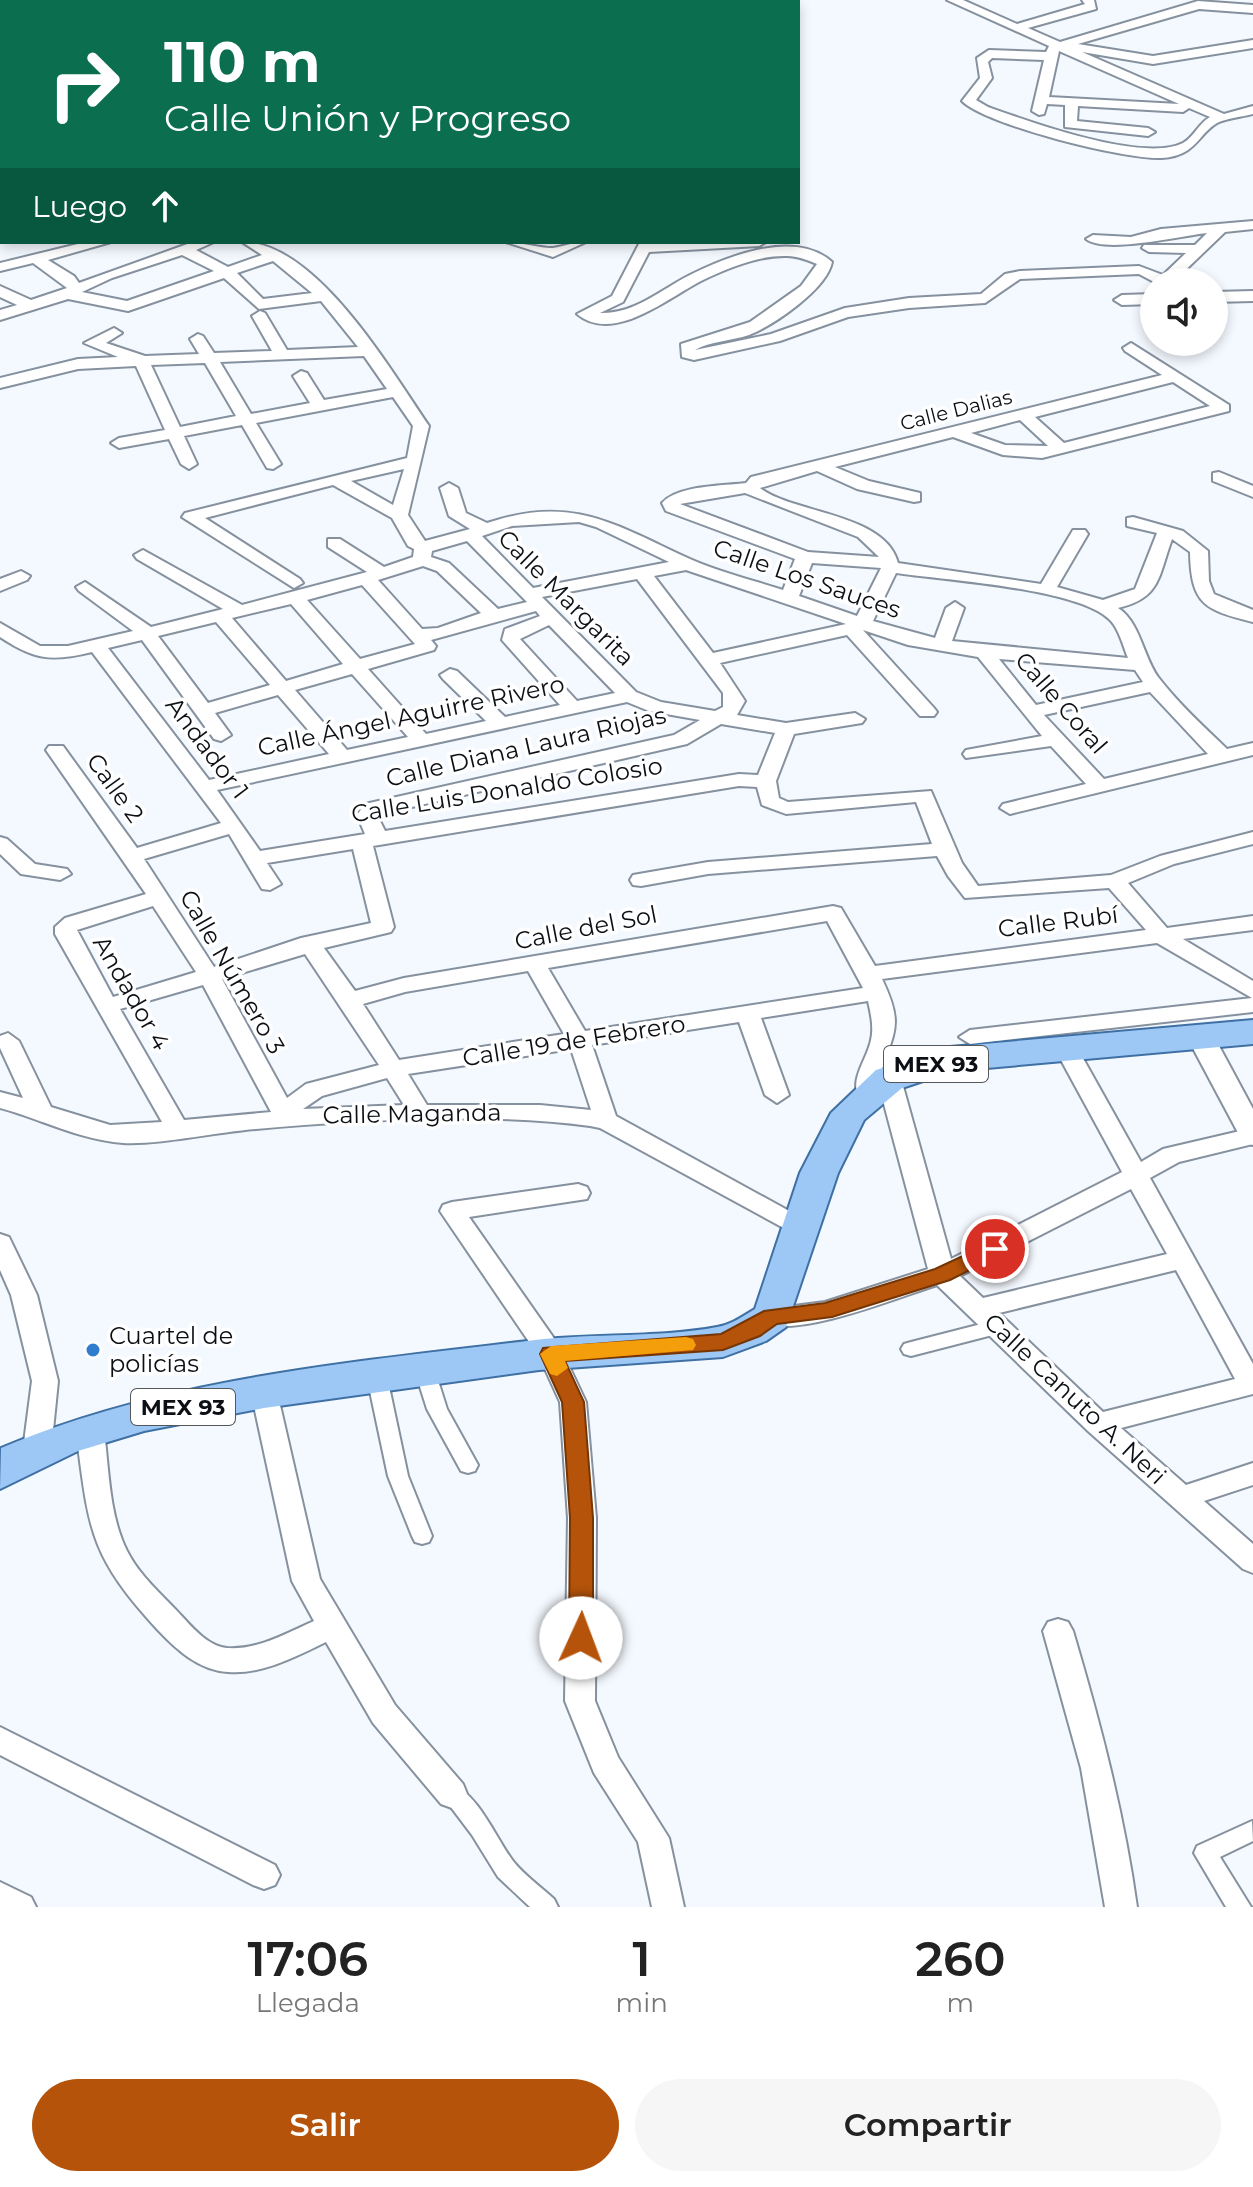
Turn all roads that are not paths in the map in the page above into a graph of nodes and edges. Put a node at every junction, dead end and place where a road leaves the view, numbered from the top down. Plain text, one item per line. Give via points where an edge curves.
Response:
1 (953, 0) edge
2 (1088, 0) edge
3 (1208, 2) edge
4 (1253, 9) edge
5 (1016, 28) junction
6 (1253, 44) edge
7 (1057, 49) junction
8 (1072, 102) junction
9 (1196, 109) junction
10 (1253, 110) edge
11 (1215, 119) junction
12 (1148, 132) dead end
13 (1253, 213) edge
14 (1246, 226) edge
15 (1133, 229) dead end
16 (1219, 230) junction
17 (1093, 239) dead end
18 (1253, 240) edge
19 (96, 244) edge
20 (201, 244) edge
21 (253, 244) edge
22 (520, 244) edge
23 (574, 244) edge
24 (645, 245) edge
25 (767, 246) edge
26 (1149, 248) dead end
27 (1199, 249) junction
28 (184, 250) junction
29 (276, 255) junction
30 (36, 259) junction
31 (0, 267) edge
32 (128, 268) junction
33 (1179, 268) edge
34 (1140, 270) edge
35 (227, 272) junction
36 (176, 289) junction
37 (70, 290) junction
38 (0, 291) edge
39 (326, 296) junction
40 (1253, 296) edge
41 (1228, 297) edge
42 (1140, 299) edge
43 (1122, 300) dead end
44 (29, 305) junction
45 (260, 310) junction
46 (0, 315) edge
47 (114, 333) dead end
48 (198, 339) dead end
49 (100, 346) junction
50 (1131, 348) dead end
51 (367, 351) junction
52 (282, 354) junction
53 (210, 357) junction
54 (141, 360) junction
55 (94, 363) junction
56 (301, 376) dead end
57 (1174, 377) junction
58 (0, 383) edge
59 (396, 392) junction
60 (320, 406) junction
61 (1025, 416) junction
62 (244, 420) junction
63 (175, 432) junction
64 (957, 433) junction
65 (119, 443) dead end
66 (1060, 448) junction
67 (412, 462) junction
68 (189, 464) dead end
69 (273, 464) dead end
70 (820, 466) junction
71 (1219, 477) dead end
72 (335, 479) junction
73 (751, 487) junction
74 (449, 488) dead end
75 (1253, 492) edge
76 (914, 497) dead end
77 (399, 515) junction
78 (1133, 522) dead end
79 (1167, 530) junction
80 (476, 531) junction
81 (1079, 534) dead end
82 (334, 543) dead end
83 (422, 553) junction
84 (143, 555) dead end
85 (805, 557) junction
86 (687, 564) junction
87 (889, 565) junction
88 (643, 574) junction
89 (21, 576) dead end
90 (374, 576) junction
91 (0, 586) edge
92 (85, 587) dead end
93 (295, 591) junction
94 (1046, 591) junction
95 (788, 600) junction
96 (540, 606) junction
97 (1103, 606) junction
98 (955, 608) dead end
99 (241, 612) junction
100 (494, 615) junction
101 (1253, 616) edge
102 (221, 617) junction
103 (857, 626) junction
104 (0, 629) edge
105 (146, 632) junction
106 (423, 640) junction
107 (97, 646) junction
108 (941, 646) junction
109 (984, 652) junction
110 (708, 660) junction
111 (1141, 665) junction
112 (356, 666) junction
113 (450, 675) dead end
114 (1155, 685) junction
115 (282, 687) junction
116 (629, 696) junction
117 (656, 707) junction
118 (573, 708) junction
119 (205, 710) junction
120 (927, 712) dead end
121 (1031, 712) junction
122 (718, 716) junction
123 (855, 719) dead end
124 (501, 724) junction
125 (786, 729) junction
126 (221, 735) dead end
127 (691, 736) junction
128 (1056, 739) junction
129 (422, 741) junction
130 (1253, 749) edge
131 (56, 750) dead end
132 (973, 754) dead end
133 (1222, 756) junction
134 (344, 759) junction
135 (766, 781) junction
136 (204, 787) junction
137 (1100, 787) junction
138 (1010, 808) dead end
139 (234, 826) junction
140 (369, 838) junction
141 (1253, 838) edge
142 (0, 843) edge
143 (946, 849) junction
144 (132, 856) junction
145 (257, 858) junction
146 (60, 874) dead end
147 (641, 880) dead end
148 (1115, 881) junction
149 (270, 884) dead end
150 (159, 897) junction
151 (1253, 923) edge
152 (1162, 936) junction
153 (309, 943) junction
154 (535, 965) junction
155 (210, 977) junction
156 (872, 983) junction
157 (1253, 991) edge
158 (350, 1000) junction
159 (110, 1005) junction
160 (1253, 1005) edge
161 (748, 1014) junction
162 (1253, 1032) edge
163 (970, 1037) dead end
164 (1201, 1037) junction
165 (8, 1041) dead end
166 (580, 1042) junction
167 (1067, 1049) junction
168 (393, 1069) junction
169 (879, 1088) junction
170 (777, 1095) dead end
171 (0, 1100) edge
172 (40, 1109) junction
173 (420, 1112) junction
174 (285, 1116) junction
175 (606, 1121) junction
176 (177, 1128) junction
177 (1253, 1135) edge
178 (1135, 1174) junction
179 (578, 1193) dead end
180 (802, 1229) junction
181 (0, 1243) edge
182 (1181, 1260) junction
183 (942, 1274) junction
184 (772, 1317) junction
185 (988, 1318) junction
186 (911, 1349) dead end
187 (551, 1354) junction
188 (425, 1371) junction
189 (377, 1377) junction
190 (1252, 1384) edge
191 (264, 1392) junction
192 (1098, 1424) junction
193 (90, 1431) junction
194 (13, 1457) edge
195 (468, 1465) dead end
196 (1253, 1474) edge
197 (1180, 1498) junction
198 (422, 1536) dead end
199 (1253, 1561) edge
200 (331, 1627) junction
201 (1058, 1631) dead end
202 (0, 1740) edge
203 (452, 1794) joint
204 (1252, 1831) edge
205 (264, 1875) dead end
206 (0, 1897) edge
207 (20, 1907) edge
208 (546, 1907) edge
209 (668, 1907) edge
210 (1121, 1907) edge
211 (1239, 1907) edge

1 - 5 street
2 - 5 street via 1092,6
3 - 4 street
3 - 7 street via 1158,11
5 - 7 street
6 - 7 street via 1153,60
7 - 8 street via 1039,105
7 - 9 street
7 - 11 street via 989,54 981,61 986,78 969,101 1069,139 1144,153 1162,154 1190,145
8 - 9 street
8 - 12 street via 1070,124
9 - 11 street
10 - 11 street
13 - 15 street
14 - 16 street
14 - 18 street
16 - 17 street via 1115,242
16 - 27 street
19 - 30 street
20 - 28 street
21 - 29 street
22 - 23 street via 553,253
24 - 25 street
24 - 25 street via 618,299 585,314 609,317 638,311 694,278
25 - 34 street via 805,254 827,268 796,298 749,329 687,347 688,354 775,338 845,313 985,298 1010,277
26 - 27 street
27 - 33 street
28 - 32 street
28 - 35 street
29 - 35 street
29 - 39 street
30 - 31 street
30 - 37 street via 69,279
32 - 36 street
32 - 37 street
35 - 36 street
35 - 45 street
36 - 37 street via 128,306
37 - 44 street
38 - 44 street
39 - 45 street
39 - 51 street
40 - 41 street
42 - 43 street
44 - 46 street
45 - 52 street
47 - 49 street via 92,341
48 - 53 street
49 - 54 street
49 - 55 street
50 - 57 street
51 - 52 street
51 - 59 street
52 - 53 street
53 - 54 street
53 - 62 street
54 - 55 street
54 - 63 street
55 - 58 street
56 - 60 street
57 - 61 street, Calle Dalias
57 - 66 street via 1223,408
59 - 60 street
59 - 67 street via 423,431
60 - 62 street
61 - 64 street, Calle Dalias
61 - 66 street
62 - 63 street
62 - 69 street
63 - 65 street
63 - 68 street
64 - 66 street via 1020,454
64 - 70 street, Calle Dalias
67 - 72 street
67 - 77 street
70 - 73 street, Calle Dalias
70 - 76 street via 863,485
71 - 75 street
72 - 77 street
72 - 93 street via 191,517
73 - 85 street, Calle Dalias via 671,503
73 - 87 street via 753,493 864,533 887,555
74 - 80 street, Calle Margarita via 458,516
77 - 83 street
78 - 79 street
79 - 97 street via 1143,592
79 - 101 street via 1199,551 1199,588 1209,601
80 - 83 street, Calle Los Sauces
80 - 86 street, Calle Los Sauces via 510,521 579,517
80 - 96 street, Calle Margarita
81 - 94 street
82 - 90 street
83 - 90 street, Calle Los Sauces
83 - 100 street
84 - 99 street
85 - 87 street
85 - 95 street
86 - 88 street
86 - 95 street, Calle Los Sauces
87 - 94 street
87 - 103 street
88 - 96 street
88 - 110 street
89 - 91 street
90 - 93 street, Calle Los Sauces
90 - 106 street
92 - 105 street
93 - 99 street, Calle Los Sauces
93 - 112 street
94 - 97 street
95 - 103 street, Calle Los Sauces
96 - 100 street
96 - 116 street, Calle Margarita
96 - 118 street via 511,640
97 - 111 street via 1117,616
98 - 108 street
99 - 102 street, Calle Los Sauces
100 - 106 street
102 - 105 street, Calle Los Sauces
102 - 115 street
103 - 108 street, Calle Los Sauces
103 - 110 street
103 - 120 street
104 - 107 street, Calle Los Sauces via 36,652
105 - 107 street, Calle Los Sauces
105 - 119 street
106 - 112 street
107 - 136 street, Andador 1
108 - 109 street, Calle Los Sauces
109 - 111 street, Calle Los Sauces
109 - 121 street, Calle Coral
110 - 122 street via 735,701 731,710
111 - 114 street
112 - 115 street
112 - 129 street
113 - 124 street
114 - 121 street
114 - 133 street
115 - 119 street
115 - 134 street
116 - 117 street
116 - 118 street, Calle Ángel Aguirre Rivero
117 - 122 street
117 - 127 street
118 - 124 street, Calle Ángel Aguirre Rivero
119 - 126 street
121 - 128 street, Calle Coral
122 - 125 street
122 - 127 street, Calle Diana Laura Riojas
123 - 125 street
124 - 129 street, Calle Ángel Aguirre Rivero
125 - 135 street
127 - 140 street, Calle Diana Laura Riojas via 372,808 367,815
128 - 132 street
128 - 137 street, Calle Coral
129 - 134 street, Calle Ángel Aguirre Rivero
130 - 133 street
131 - 144 street, Calle 2
133 - 137 street
134 - 136 street, Calle Ángel Aguirre Rivero
135 - 140 street, Calle Luis Donaldo Colosio via 739,780
135 - 143 street via 769,801 786,808 924,795
136 - 139 street, Andador 1
137 - 138 street
139 - 144 street
139 - 145 street, Andador 1
140 - 145 street, Calle Luis Donaldo Colosio
140 - 153 street, Calle Diana Laura Riojas via 383,927
141 - 148 street via 1167,860
142 - 146 street via 28,869
143 - 147 street via 745,865
143 - 148 street via 973,893
144 - 150 street, Calle Número 3
145 - 149 street, Andador 1
148 - 152 street
150 - 155 street, Calle Número 3
150 - 159 street, Andador 4 via 66,927
151 - 152 street, Calle Rubí
152 - 156 street, Calle Rubí
152 - 157 street
153 - 155 street
153 - 158 street
154 - 156 street, Calle del Sol via 833,913
154 - 158 street, Calle del Sol via 404,985
154 - 166 street
155 - 159 street
155 - 174 street, Calle Número 3
156 - 161 street, Calle 19 de Febrero
156 - 169 street via 884,1030 866,1080
158 - 168 street
159 - 176 street, Andador 4
160 - 163 street
161 - 166 street, Calle 19 de Febrero
161 - 170 street
162 - 164 main road, MEX 93
164 - 167 main road, MEX 93
164 - 177 street
165 - 172 street
166 - 168 street, Calle 19 de Febrero
166 - 175 street
167 - 169 main road, MEX 93 via 950,1059
167 - 178 street
168 - 173 street
168 - 174 street, Calle 19 de Febrero via 314,1090
169 - 180 main road, MEX 93 via 849,1113 819,1173
169 - 183 street
171 - 172 street, Calle Maganda
172 - 176 street, Calle Maganda via 102,1133
173 - 174 street, Calle Maganda
173 - 175 street, Calle Maganda via 576,1114
174 - 176 street, Calle Maganda
175 - 180 street, Calle Maganda
177 - 178 street via 1172,1155
178 - 182 street
178 - 183 street
179 - 187 street via 452,1211
180 - 184 main road, MEX 93
181 - 194 street via 24,1295 45,1381
182 - 185 street
182 - 190 street
183 - 184 street via 825,1311
183 - 185 street, Calle Canuto A. Neri
184 - 187 main road, MEX 93 via 723,1342
185 - 186 street
185 - 192 street, Calle Canuto A. Neri
187 - 188 main road, MEX 93
187 - 209 street via 573,1402 582,1518 580,1701 605,1764 653,1838
188 - 189 main road, MEX 93
188 - 195 street via 437,1409
189 - 191 main road, MEX 93
189 - 198 street via 398,1476
190 - 192 street
191 - 193 main road, MEX 93
191 - 200 street via 306,1581
192 - 197 street, Calle Canuto A. Neri
193 - 194 main road, MEX 93
193 - 200 street via 113,1552 182,1636 210,1657 229,1661
196 - 197 street
197 - 199 street, Calle Canuto A. Neri
200 - 203 street via 384,1714
201 - 210 street via 1093,1745 1114,1840
202 - 205 street
203 - 208 street via 506,1870
204 - 211 street via 1205,1853
206 - 207 street

